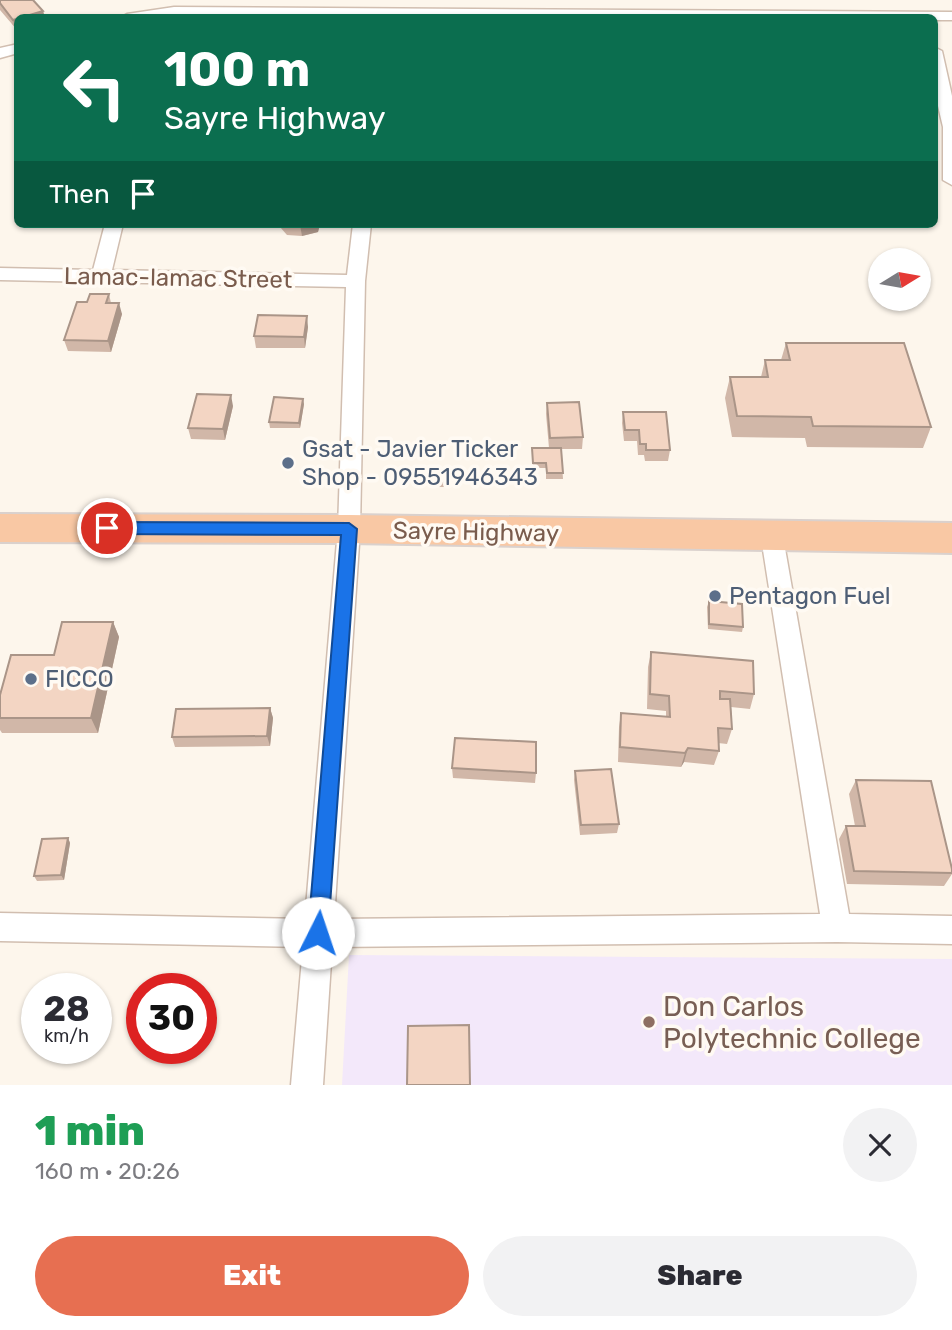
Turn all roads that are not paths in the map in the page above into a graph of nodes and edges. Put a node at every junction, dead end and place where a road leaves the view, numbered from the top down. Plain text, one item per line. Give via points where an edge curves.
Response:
1 (386, 9) edge
2 (174, 10) edge
3 (150, 14) edge
4 (771, 14) edge
5 (938, 69) edge
6 (952, 180) edge
7 (113, 228) edge
8 (362, 228) edge
9 (0, 274) edge
10 (101, 276) junction
11 (356, 281) junction
12 (0, 527) edge
13 (349, 529) junction
14 (772, 537) junction
15 (952, 538) edge
16 (0, 927) edge
17 (837, 928) junction
18 (952, 930) edge
19 (318, 933) junction
20 (307, 1085) edge

1 - 2 street
1 - 4 street
2 - 3 street
5 - 6 street via 951,127
7 - 10 street
8 - 11 street
9 - 10 street, Lamac-lamac Street
10 - 11 street, Lamac-lamac Street
11 - 13 street
12 - 13 highway, Sayre Highway
13 - 14 highway, Sayre Highway
13 - 19 street
14 - 15 highway, Sayre Highway
14 - 17 street
16 - 19 street
17 - 18 street
17 - 19 street
19 - 20 street

